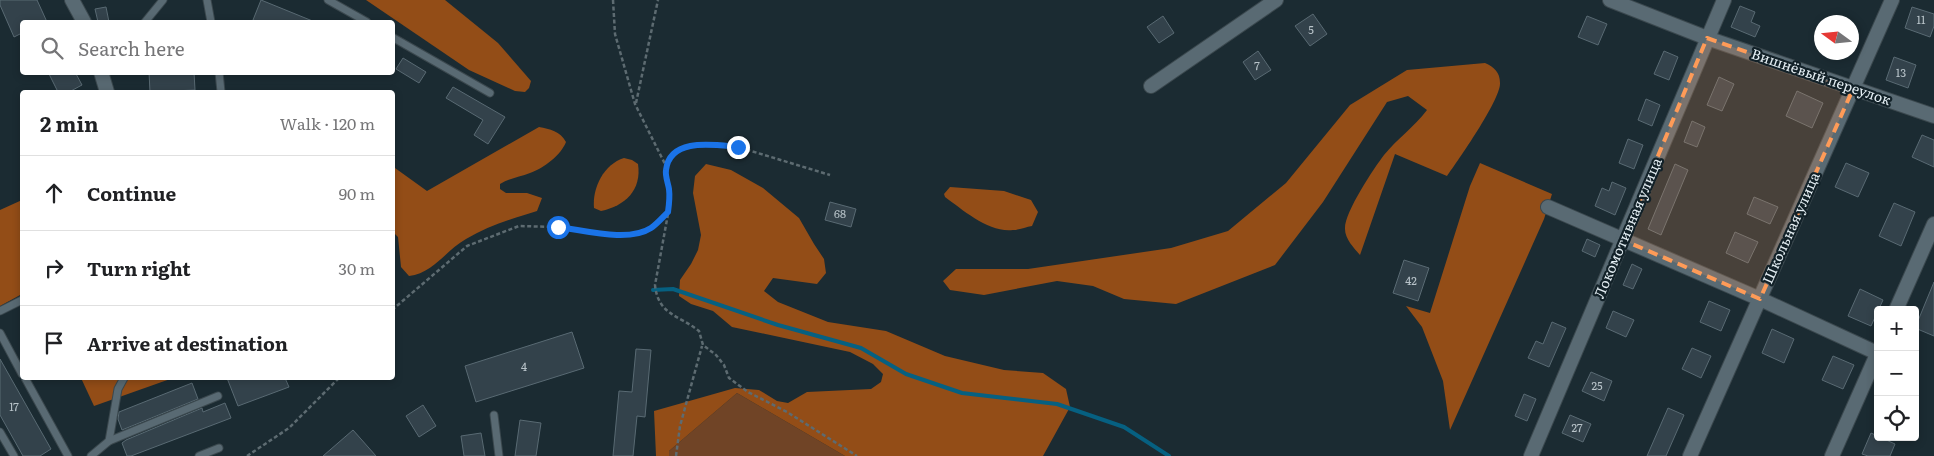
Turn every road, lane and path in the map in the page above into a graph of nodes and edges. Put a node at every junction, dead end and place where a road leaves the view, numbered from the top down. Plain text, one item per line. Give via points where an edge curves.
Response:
1 (72, 0) edge
2 (163, 0) edge
3 (208, 0) edge
4 (328, 0) edge
5 (613, 0) edge
6 (658, 0) edge
7 (1276, 0) edge
8 (1610, 0) edge
9 (1724, 0) edge
10 (1892, 0) edge
11 (83, 20) edge
12 (147, 20) edge
13 (211, 20) edge
14 (363, 20) edge
15 (1708, 38) junction
16 (395, 39) edge
17 (102, 75) edge
18 (219, 75) edge
19 (1151, 86) dead end
20 (1853, 89) junction
21 (106, 90) edge
22 (221, 90) edge
23 (490, 93) dead end
24 (635, 104) junction
25 (1934, 116) edge
26 (667, 167) junction
27 (830, 175) dead end
28 (1548, 207) dead end
29 (668, 212) junction
30 (1934, 224) edge
31 (1623, 240) junction
32 (1760, 299) junction
33 (20, 301) edge
34 (1898, 306) edge
35 (395, 307) edge
36 (0, 311) edge
37 (0, 333) edge
38 (702, 345) junction
39 (1874, 351) edge
40 (1874, 362) edge
41 (20, 370) edge
42 (25, 380) edge
43 (123, 380) edge
44 (338, 380) edge
45 (218, 396) dead end
46 (494, 415) dead end
47 (0, 432) edge
48 (110, 441) junction
49 (219, 448) dead end
50 (14, 456) edge
51 (68, 456) edge
52 (91, 456) edge
53 (199, 456) edge
54 (247, 456) edge
55 (499, 456) edge
56 (676, 456) edge
57 (857, 456) edge
58 (1531, 456) edge
59 (1690, 456) edge
60 (1832, 456) edge

1 - 11 street
2 - 12 lane
3 - 13 lane
4 - 14 lane
5 - 24 path via 615,34
6 - 24 path
7 - 19 street
8 - 15 street, Вишнёвый переулок
9 - 15 street, Локомотивная улица
10 - 20 street, Школьная улица
15 - 20 street, Вишнёвый переулок
15 - 31 street, Локомотивная улица
16 - 23 lane
17 - 21 street
18 - 22 lane
20 - 25 street, Вишнёвый переулок
20 - 32 street, Школьная улица
24 - 26 path
26 - 27 path via 676,150 703,144 738,147
26 - 29 path
28 - 31 street
29 - 35 path via 650,229 635,235 519,226 467,246
29 - 38 path via 656,296 662,308 699,330
30 - 34 street
31 - 32 street
31 - 58 street, Локомотивная улица
32 - 39 street
32 - 59 street, Школьная улица
33 - 36 lane
37 - 41 lane
38 - 56 path via 680,426
38 - 57 path via 716,355 729,378 742,388
40 - 60 street
42 - 51 lane
43 - 48 lane via 118,389
44 - 54 path via 289,428
45 - 48 lane
46 - 55 lane
47 - 50 lane
48 - 52 lane
49 - 53 lane

